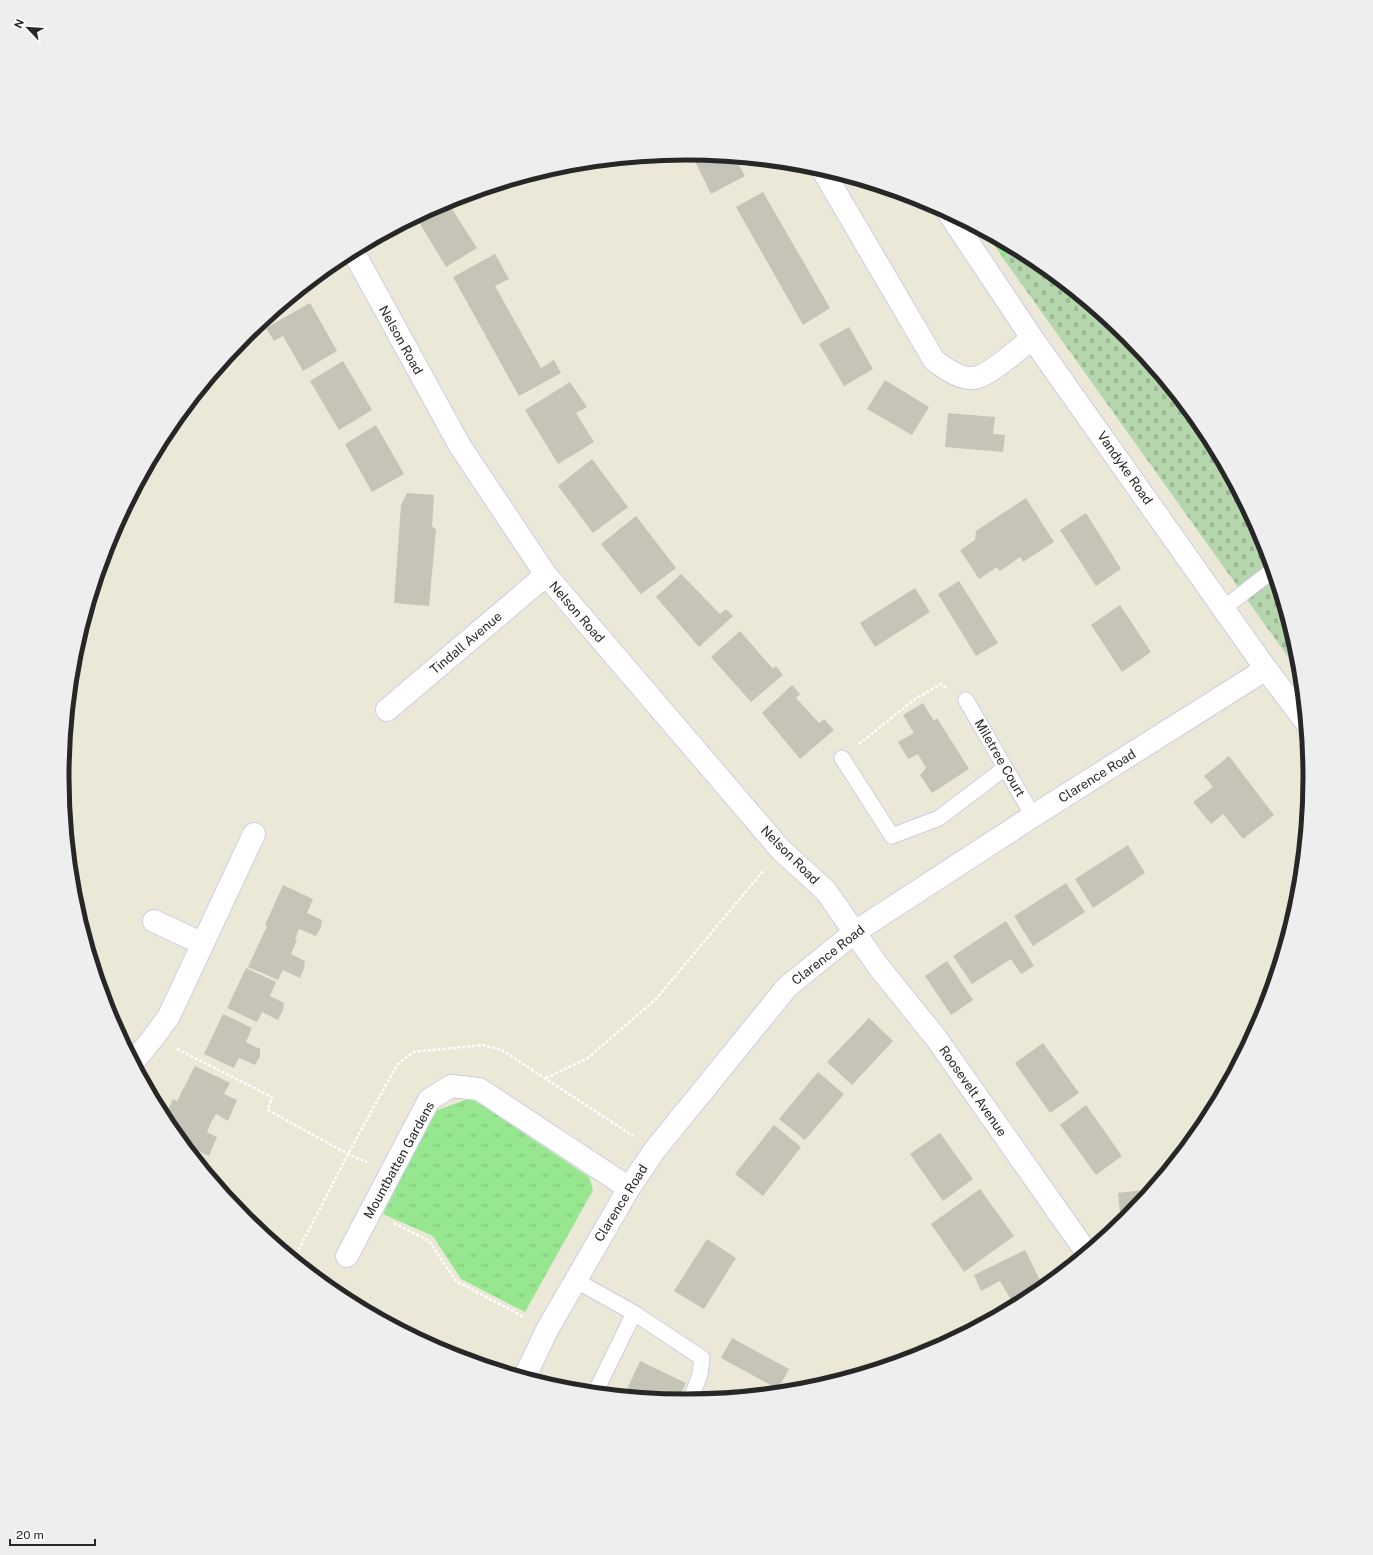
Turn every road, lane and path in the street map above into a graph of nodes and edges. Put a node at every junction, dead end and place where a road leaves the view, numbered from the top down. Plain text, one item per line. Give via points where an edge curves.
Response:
1 (826, 176) edge
2 (954, 221) edge
3 (356, 256) edge
4 (1032, 338) junction
5 (1269, 573) edge
6 (546, 575) junction
7 (1224, 608) junction
8 (1266, 669) junction
9 (966, 700) joint
10 (387, 710) dead end
11 (1301, 715) edge
12 (842, 758) joint
13 (1005, 768) junction
14 (1033, 816) junction
15 (254, 834) dead end
16 (781, 850) junction
17 (154, 921) dead end
18 (856, 932) junction
19 (203, 944) junction
20 (154, 1038) junction
21 (137, 1058) edge
22 (545, 1078) dead end
23 (392, 1172) junction
24 (629, 1188) junction
25 (371, 1211) junction
26 (1084, 1249) edge
27 (347, 1256) dead end
28 (575, 1280) junction
29 (634, 1313) junction
30 (547, 1330) junction
31 (526, 1374) edge
32 (597, 1388) edge
33 (693, 1395) edge

1 - 4 street via 934,360 944,368 973,378 986,373
2 - 4 street, Vandyke Road
3 - 6 street, Nelson Road via 460,446
4 - 7 street, Vandyke Road
5 - 7 lane
6 - 10 street, Tindall Avenue
6 - 16 street, Nelson Road
7 - 8 street, Vandyke Road
8 - 11 street, Vandyke Road
8 - 14 street, Clarence Road
9 - 12 path via 941,684 915,698
9 - 13 lane, Miletree Court
12 - 13 lane via 892,836 940,818
13 - 14 lane, Miletree Court
14 - 18 street, Clarence Road
15 - 19 street
16 - 18 street, Nelson Road via 826,891
16 - 22 path via 656,999 588,1058
17 - 19 street
18 - 24 street, Clarence Road via 787,987 654,1150
18 - 26 street, Roosevelt Avenue via 878,966 936,1038
19 - 20 street via 169,1016
20 - 21 street
20 - 23 path via 272,1097 268,1110 348,1154
23 - 24 street, Mountbatten Gardens via 429,1100 451,1086 479,1089
23 - 25 street, Mountbatten Gardens
24 - 28 street, Clarence Road
25 - 27 street, Mountbatten Gardens
25 - 30 path via 429,1242 456,1281
28 - 29 lane
28 - 30 street, Clarence Road
29 - 32 lane
29 - 33 lane via 702,1358 700,1374
30 - 31 street, Clarence Road

